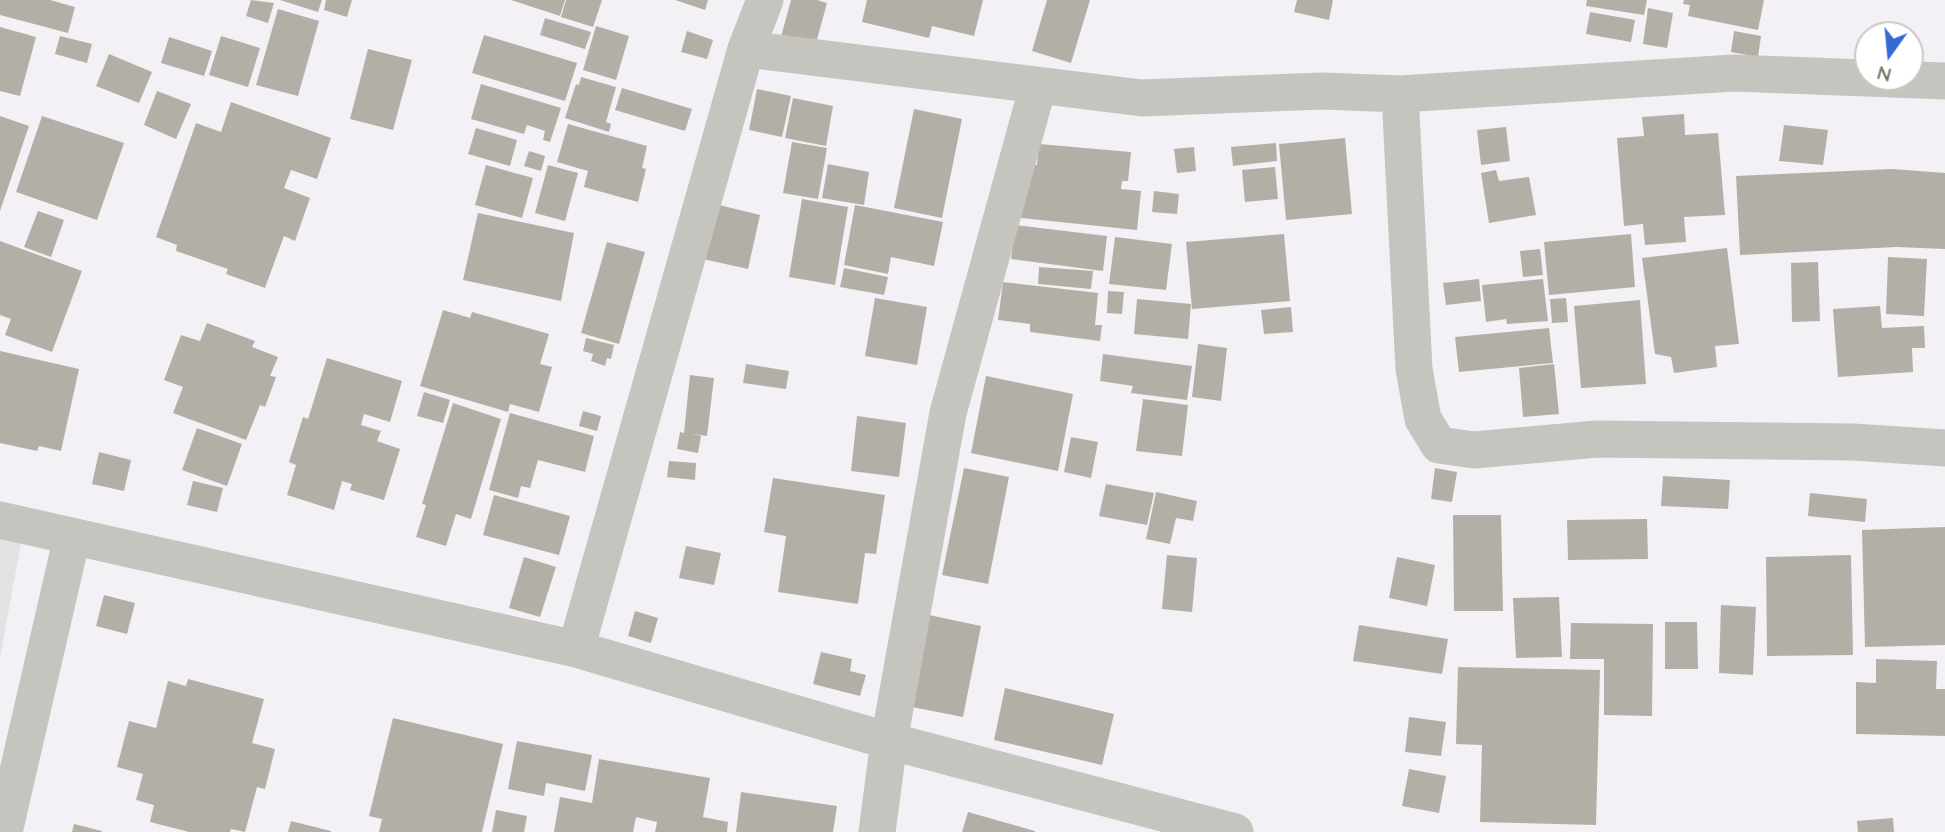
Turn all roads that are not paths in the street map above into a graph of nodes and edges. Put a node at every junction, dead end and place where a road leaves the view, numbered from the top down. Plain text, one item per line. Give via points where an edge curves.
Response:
1 (765, 0) edge
2 (746, 49) junction
3 (1945, 81) edge
4 (1038, 86) junction
5 (1400, 94) junction
6 (1945, 448) edge
7 (0, 520) edge
8 (72, 537) junction
9 (576, 649) junction
10 (889, 741) junction
11 (4, 832) edge
12 (877, 832) edge
13 (1235, 832) edge

1 - 2 street
2 - 4 street
2 - 9 street
3 - 5 street via 1734,73
4 - 5 street via 1142,98 1322,91
4 - 10 street via 948,413
5 - 6 street via 1414,369 1423,419 1439,445 1474,450 1597,439 1853,442
7 - 8 street
8 - 9 street
8 - 11 street
9 - 10 street
10 - 12 street
10 - 13 street

